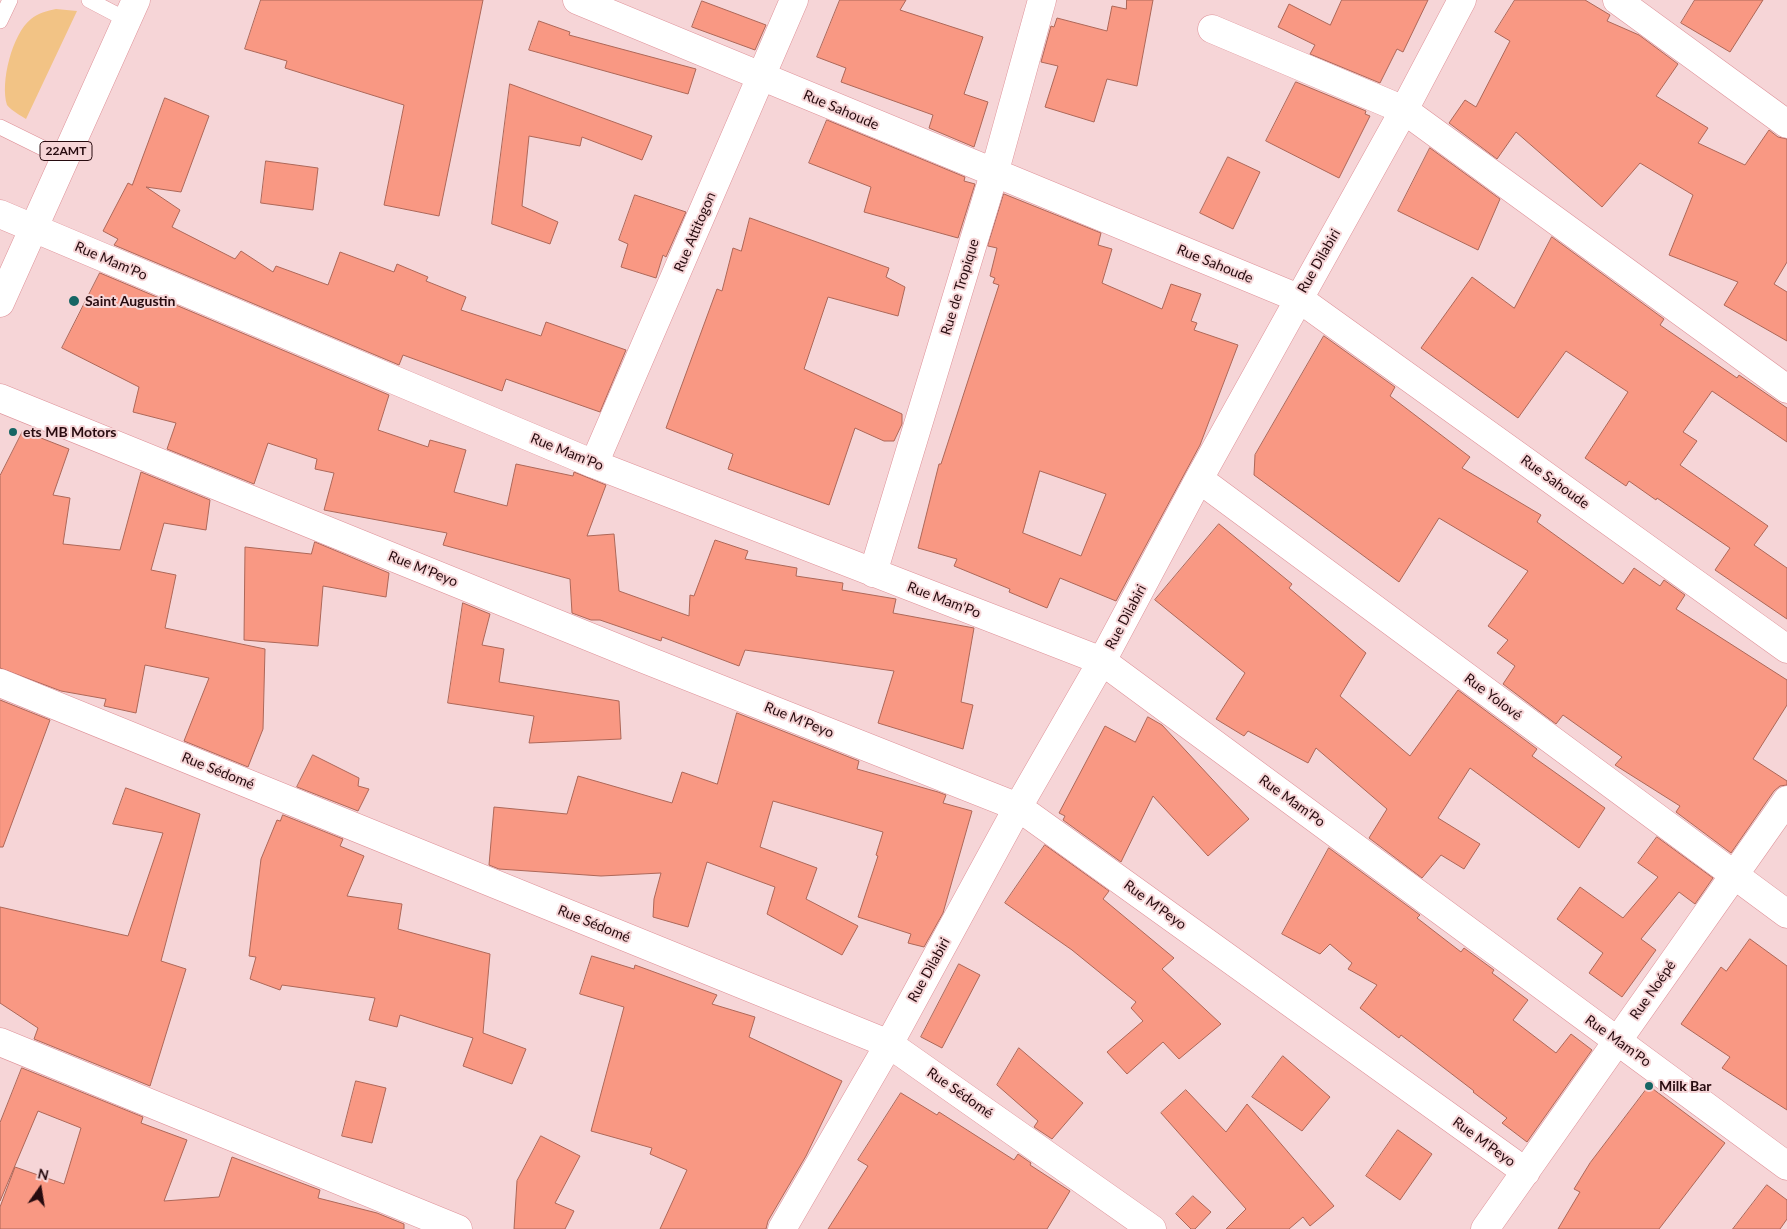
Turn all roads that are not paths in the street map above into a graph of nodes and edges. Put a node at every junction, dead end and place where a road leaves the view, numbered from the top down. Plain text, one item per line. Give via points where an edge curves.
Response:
1 (10, 0) edge
2 (89, 0) edge
3 (577, 0) edge
4 (794, 0) edge
5 (1042, 0) edge
6 (1462, 0) edge
7 (1617, 0) edge
8 (132, 10) edge
9 (0, 21) edge
10 (1212, 29) dead end
11 (762, 77) junction
12 (1404, 110) junction
13 (1787, 124) edge
14 (0, 127) edge
15 (63, 158) junction
16 (994, 174) junction
17 (0, 214) edge
18 (33, 228) junction
19 (1298, 298) junction
20 (0, 302) edge
21 (1787, 389) edge
22 (0, 398) edge
23 (594, 464) junction
24 (1199, 479) junction
25 (873, 573) junction
26 (1787, 649) edge
27 (1102, 661) junction
28 (0, 683) edge
29 (1787, 800) edge
30 (1018, 807) junction
31 (1734, 874) junction
32 (1787, 914) edge
33 (1618, 1040) junction
34 (0, 1042) edge
35 (889, 1044) junction
36 (1787, 1166) edge
37 (1526, 1172) junction
38 (1495, 1226) edge
39 (458, 1229) edge
40 (782, 1229) edge
41 (1152, 1229) edge

1 - 9 lane
2 - 8 lane
3 - 11 main road, Rue Sahoude
4 - 11 main road, Rue Attitogon
5 - 16 main road, Rue de Tropique
6 - 12 main road, Rue Dilabiri
7 - 13 main road
8 - 15 main road, 22AMT
10 - 12 main road
11 - 16 main road, Rue Sahoude
11 - 23 main road, Rue Attitogon
12 - 19 main road, Rue Dilabiri
12 - 21 main road
14 - 15 lane
15 - 18 main road, 22AMT
16 - 19 main road, Rue Sahoude
16 - 25 main road, Rue de Tropique
17 - 18 main road, Rue Mam'Po
18 - 20 main road, 22AMT
18 - 23 main road, Rue Mam'Po
19 - 24 main road, Rue Dilabiri
19 - 26 main road, Rue Sahoude
22 - 30 main road, Rue M'Peyo
23 - 25 main road, Rue Mam'Po
24 - 27 main road, Rue Dilabiri
24 - 31 main road, Rue Yolové
25 - 27 main road, Rue Mam'Po
27 - 30 main road, Rue Dilabiri
27 - 33 main road, Rue Mam'Po
28 - 35 main road, Rue Sédomé
29 - 31 main road, Rue Noépé
30 - 35 main road, Rue Dilabiri
30 - 37 main road, Rue M'Peyo
31 - 32 main road, Rue Yolové
31 - 33 main road, Rue Noépé
33 - 36 main road, Rue Mam'Po
33 - 37 main road, Rue Noépé
34 - 39 main road
35 - 40 main road, Rue Dilabiri
35 - 41 main road, Rue Sédomé
37 - 38 main road, Rue Noépé

